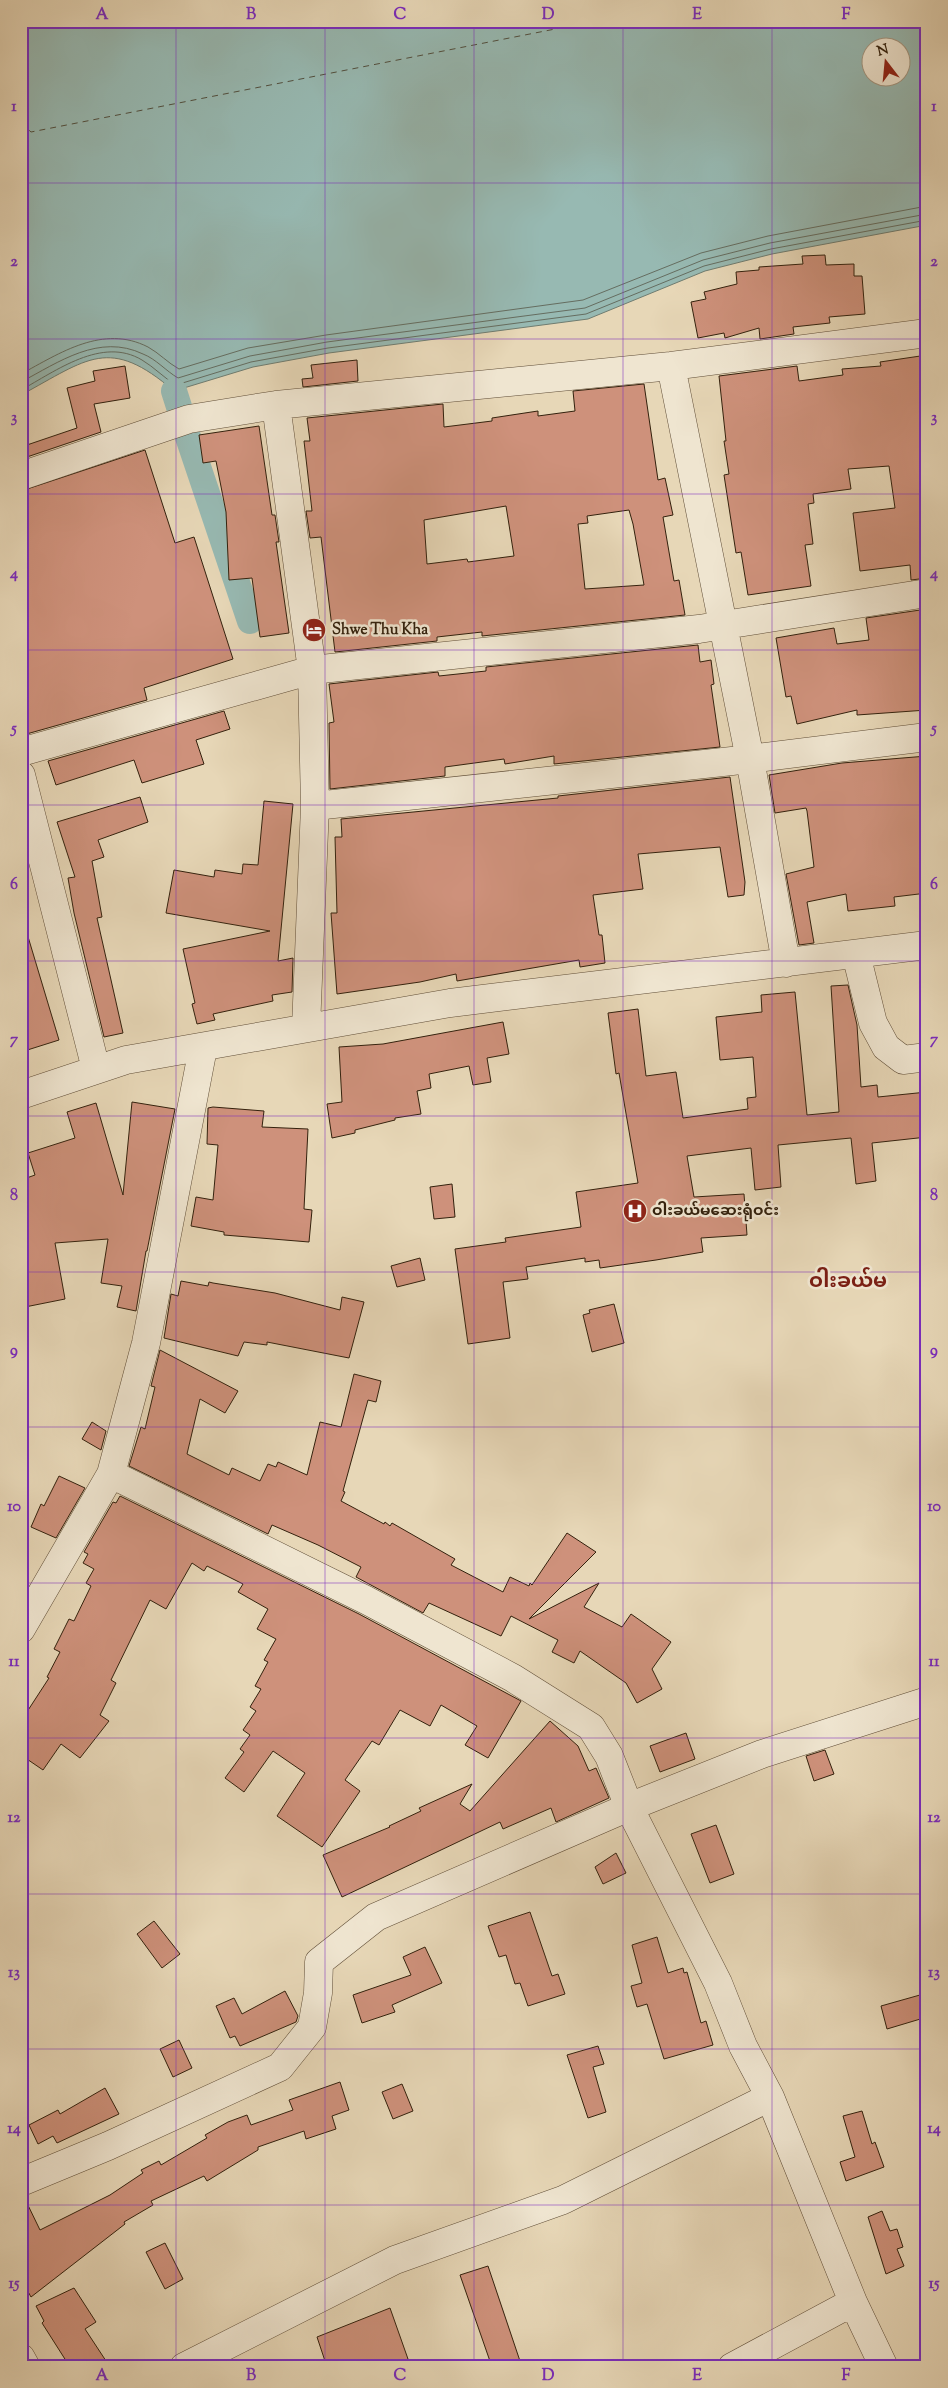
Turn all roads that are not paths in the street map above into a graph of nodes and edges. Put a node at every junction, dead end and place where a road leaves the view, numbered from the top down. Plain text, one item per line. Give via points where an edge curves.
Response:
1 (927, 334) edge
2 (672, 366) junction
3 (276, 405) junction
4 (21, 476) edge
5 (927, 593) edge
6 (724, 625) junction
7 (312, 670) junction
8 (927, 737) edge
9 (21, 752) edge
10 (750, 758) junction
11 (21, 775) edge
12 (315, 806) junction
13 (927, 946) edge
14 (856, 954) junction
15 (786, 963) junction
16 (306, 1028) junction
17 (203, 1048) junction
18 (927, 1057) edge
19 (96, 1069) junction
20 (21, 1095) edge
21 (111, 1474) junction
22 (21, 1628) edge
23 (927, 1701) edge
24 (629, 1807) junction
25 (770, 2097) junction
26 (21, 2182) edge
27 (853, 2302) junction
28 (21, 2358) edge
29 (26, 2367) edge
30 (184, 2367) edge
31 (732, 2367) edge
32 (884, 2367) edge

1 - 2 street
2 - 3 street
2 - 6 street
3 - 4 street via 189,418
3 - 7 street
5 - 6 street
6 - 7 street
6 - 10 street
7 - 9 street
7 - 12 street
8 - 10 street
10 - 12 street
10 - 15 street
11 - 19 street
12 - 16 street
13 - 14 street
14 - 15 street
14 - 18 street via 873,1023 886,1047 903,1060
15 - 16 street via 450,1003
16 - 17 street
17 - 19 street via 126,1060
17 - 21 street via 146,1343
19 - 20 street
21 - 22 street
21 - 24 street via 366,1600 513,1678 591,1727 609,1756
23 - 24 street via 762,1754
24 - 25 street via 718,1983 743,2046
24 - 26 street via 376,1917 319,1962 312,2027 280,2067
25 - 27 street
25 - 30 street via 564,2200 395,2260
27 - 31 street
27 - 32 street
28 - 29 street

